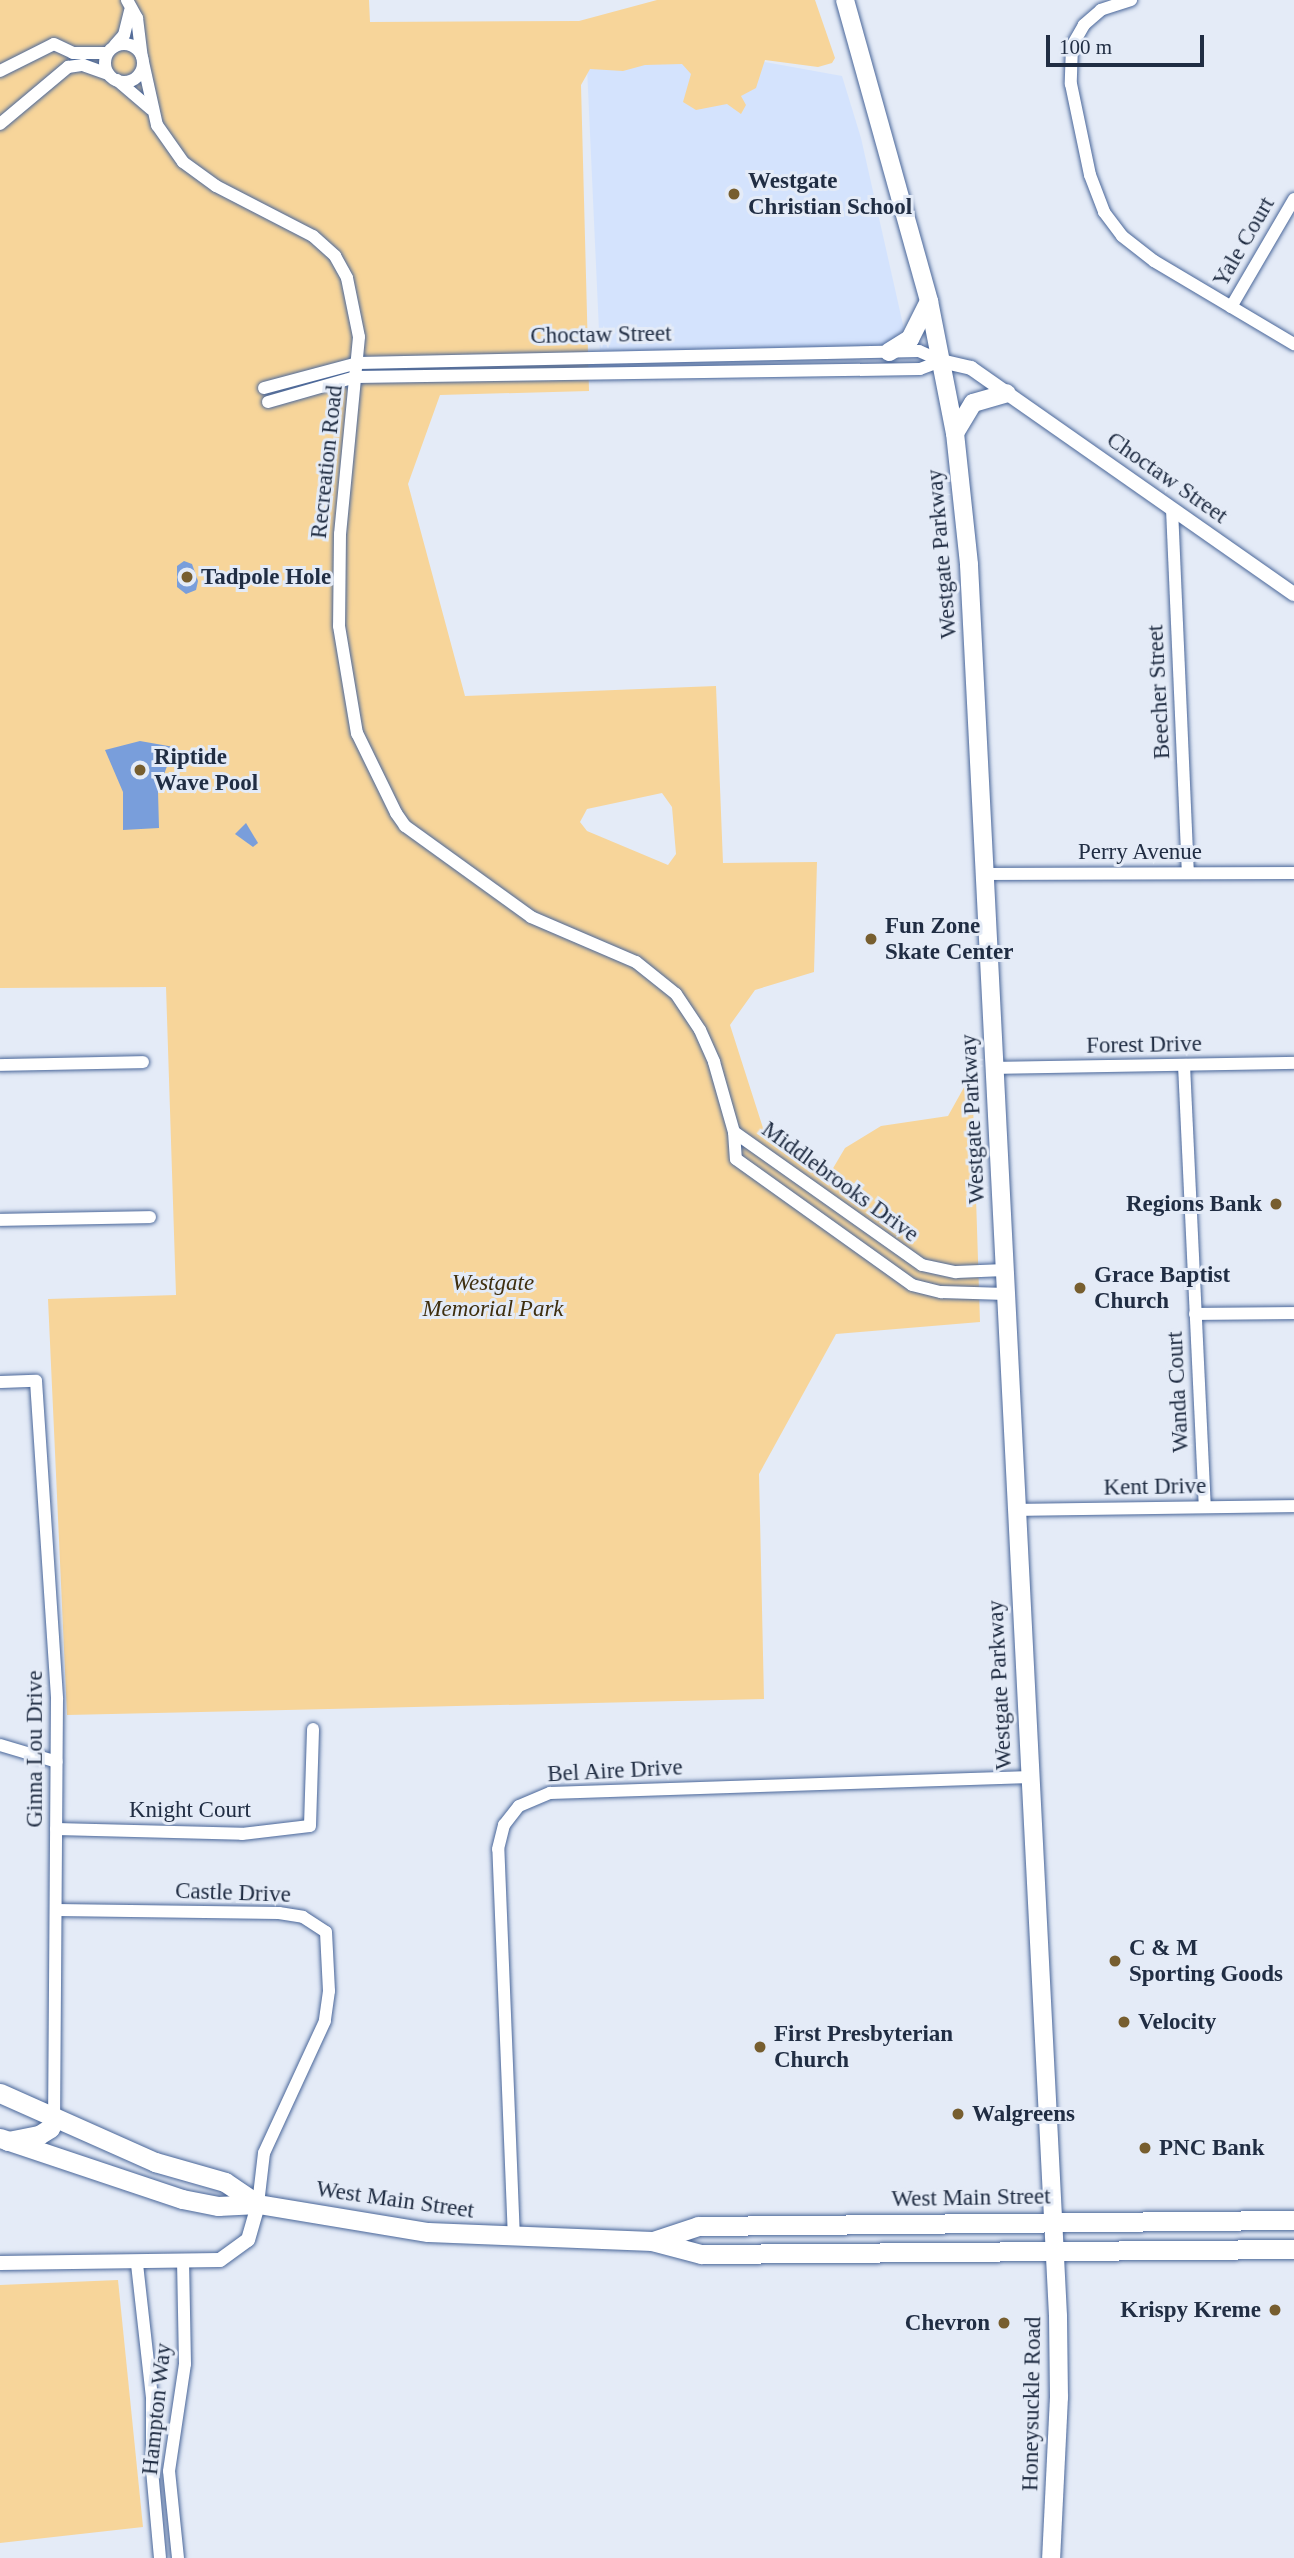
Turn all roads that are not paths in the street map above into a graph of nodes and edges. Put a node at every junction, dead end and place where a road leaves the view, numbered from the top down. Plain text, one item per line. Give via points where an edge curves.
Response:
1 (845, 0) edge
2 (1131, 0) edge
3 (128, 6) edge
4 (111, 49) junction
5 (142, 59) junction
6 (0, 71) edge
7 (112, 77) junction
8 (151, 109) junction
9 (0, 124) edge
10 (1294, 199) edge
11 (929, 301) junction
12 (1231, 307) junction
13 (1294, 344) edge
14 (889, 352) junction
15 (941, 361) junction
16 (358, 363) junction
17 (356, 377) junction
18 (264, 388) dead end
19 (1007, 393) junction
20 (268, 402) dead end
21 (955, 433) junction
22 (1172, 509) junction
23 (1294, 594) edge
24 (1188, 873) junction
25 (1294, 873) edge
26 (985, 874) junction
27 (143, 1062) dead end
28 (1294, 1063) edge
29 (0, 1065) edge
30 (1184, 1065) junction
31 (995, 1068) junction
32 (734, 1132) junction
33 (736, 1159) joint
34 (150, 1217) dead end
35 (0, 1220) edge
36 (1004, 1270) junction
37 (1006, 1294) junction
38 (1294, 1313) edge
39 (1195, 1314) junction
40 (0, 1382) edge
41 (1294, 1506) edge
42 (1205, 1507) junction
43 (1017, 1510) junction
44 (313, 1729) dead end
45 (0, 1745) edge
46 (57, 1762) junction
47 (1029, 1777) junction
48 (56, 1829) junction
49 (56, 1910) junction
50 (0, 2093) edge
51 (29, 2106) junction
52 (54, 2118) junction
53 (32, 2136) junction
54 (4, 2139) edge
55 (258, 2204) junction
56 (1294, 2220) edge
57 (1052, 2222) junction
58 (514, 2239) junction
59 (652, 2241) junction
60 (1294, 2249) edge
61 (1054, 2250) junction
62 (0, 2263) edge
63 (183, 2263) junction
64 (137, 2264) junction
65 (160, 2558) edge
66 (178, 2558) edge
67 (1051, 2558) edge

1 - 11 main road, Westgate Parkway
2 - 12 street via 1101,10 1084,25 1072,46 1071,84 1093,188 1112,225 1134,248
3 - 4 street, Recreation Road via 124,35
3 - 5 street, Recreation Road via 137,18
4 - 5 street via 131,45
4 - 6 street via 73,53 54,44
4 - 7 street, Recreation Road
5 - 7 street via 133,79
5 - 8 street, Recreation Road
7 - 8 street, Recreation Road
7 - 9 street via 83,65 68,67
8 - 16 street, Recreation Road via 168,144 192,171 297,226 335,256 353,294
10 - 12 street, Yale Court
11 - 14 main road via 910,339
11 - 15 main road, Westgate Parkway
12 - 13 street
14 - 15 street, Choctaw Street via 919,351
14 - 16 street, Choctaw Street
15 - 17 street, Choctaw Street via 920,369
15 - 19 street, Choctaw Street via 971,368
15 - 21 main road, Westgate Parkway
16 - 17 street, Recreation Road
16 - 18 street, Choctaw Street
17 - 20 street, Choctaw Street
17 - 32 street, Recreation Road via 337,602 351,713 377,782 405,826 494,892 543,924 621,954 664,982 683,1003 708,1045
19 - 21 main road via 973,404
19 - 22 street, Choctaw Street
21 - 26 main road, Westgate Parkway via 970,565
22 - 23 street, Choctaw Street
22 - 24 street, Beecher Street
24 - 25 street, Perry Avenue
24 - 26 street, Perry Avenue
26 - 31 main road, Westgate Parkway
27 - 29 street
28 - 30 street, Forest Drive
30 - 31 street, Forest Drive
30 - 39 street, Wanda Court
31 - 36 main road, Westgate Parkway
32 - 33 street, Recreation Road
32 - 36 street, Middlebrooks Drive via 922,1265 956,1272
33 - 37 street, Middlebrooks Drive via 912,1285 942,1292
34 - 35 street
36 - 37 main road, Westgate Parkway
37 - 43 main road, Westgate Parkway
38 - 39 street
39 - 42 street, Wanda Court
40 - 46 street, Ginna Lou Drive via 36,1381 54,1637
41 - 42 street, Kent Drive
42 - 43 street, Kent Drive
43 - 47 main road, Westgate Parkway
44 - 48 street, Knight Court via 310,1826 242,1834
45 - 46 street
46 - 48 street, Ginna Lou Drive
47 - 57 main road, Westgate Parkway
47 - 58 street, Bel Aire Drive via 558,1793 541,1794 519,1806 504,1825 498,1849
48 - 49 street, Ginna Lou Drive
49 - 52 street, Ginna Lou Drive
49 - 55 street, Castle Drive via 279,1913 303,1917 326,1932 329,1991 325,2021 264,2153
50 - 51 highway, West Main Street
51 - 52 highway, West Main Street
51 - 53 highway via 35,2124
52 - 53 highway via 50,2128
52 - 55 highway, West Main Street via 155,2162 225,2182
53 - 54 highway
54 - 55 highway, West Main Street via 182,2199 218,2206
55 - 58 highway, West Main Street via 428,2232
55 - 63 street via 254,2229 240,2249 220,2260
56 - 57 highway, West Main Street
57 - 59 highway, West Main Street via 698,2226
57 - 61 main road, Westgate Parkway
58 - 59 highway, West Main Street
59 - 61 highway, West Main Street via 701,2254
60 - 61 highway, West Main Street
61 - 67 main road, Honeysuckle Road via 1060,2371
62 - 64 street
63 - 64 street
63 - 66 street, Hampton Way via 185,2364 169,2471
64 - 65 street, Hampton Way via 152,2398 152,2470

